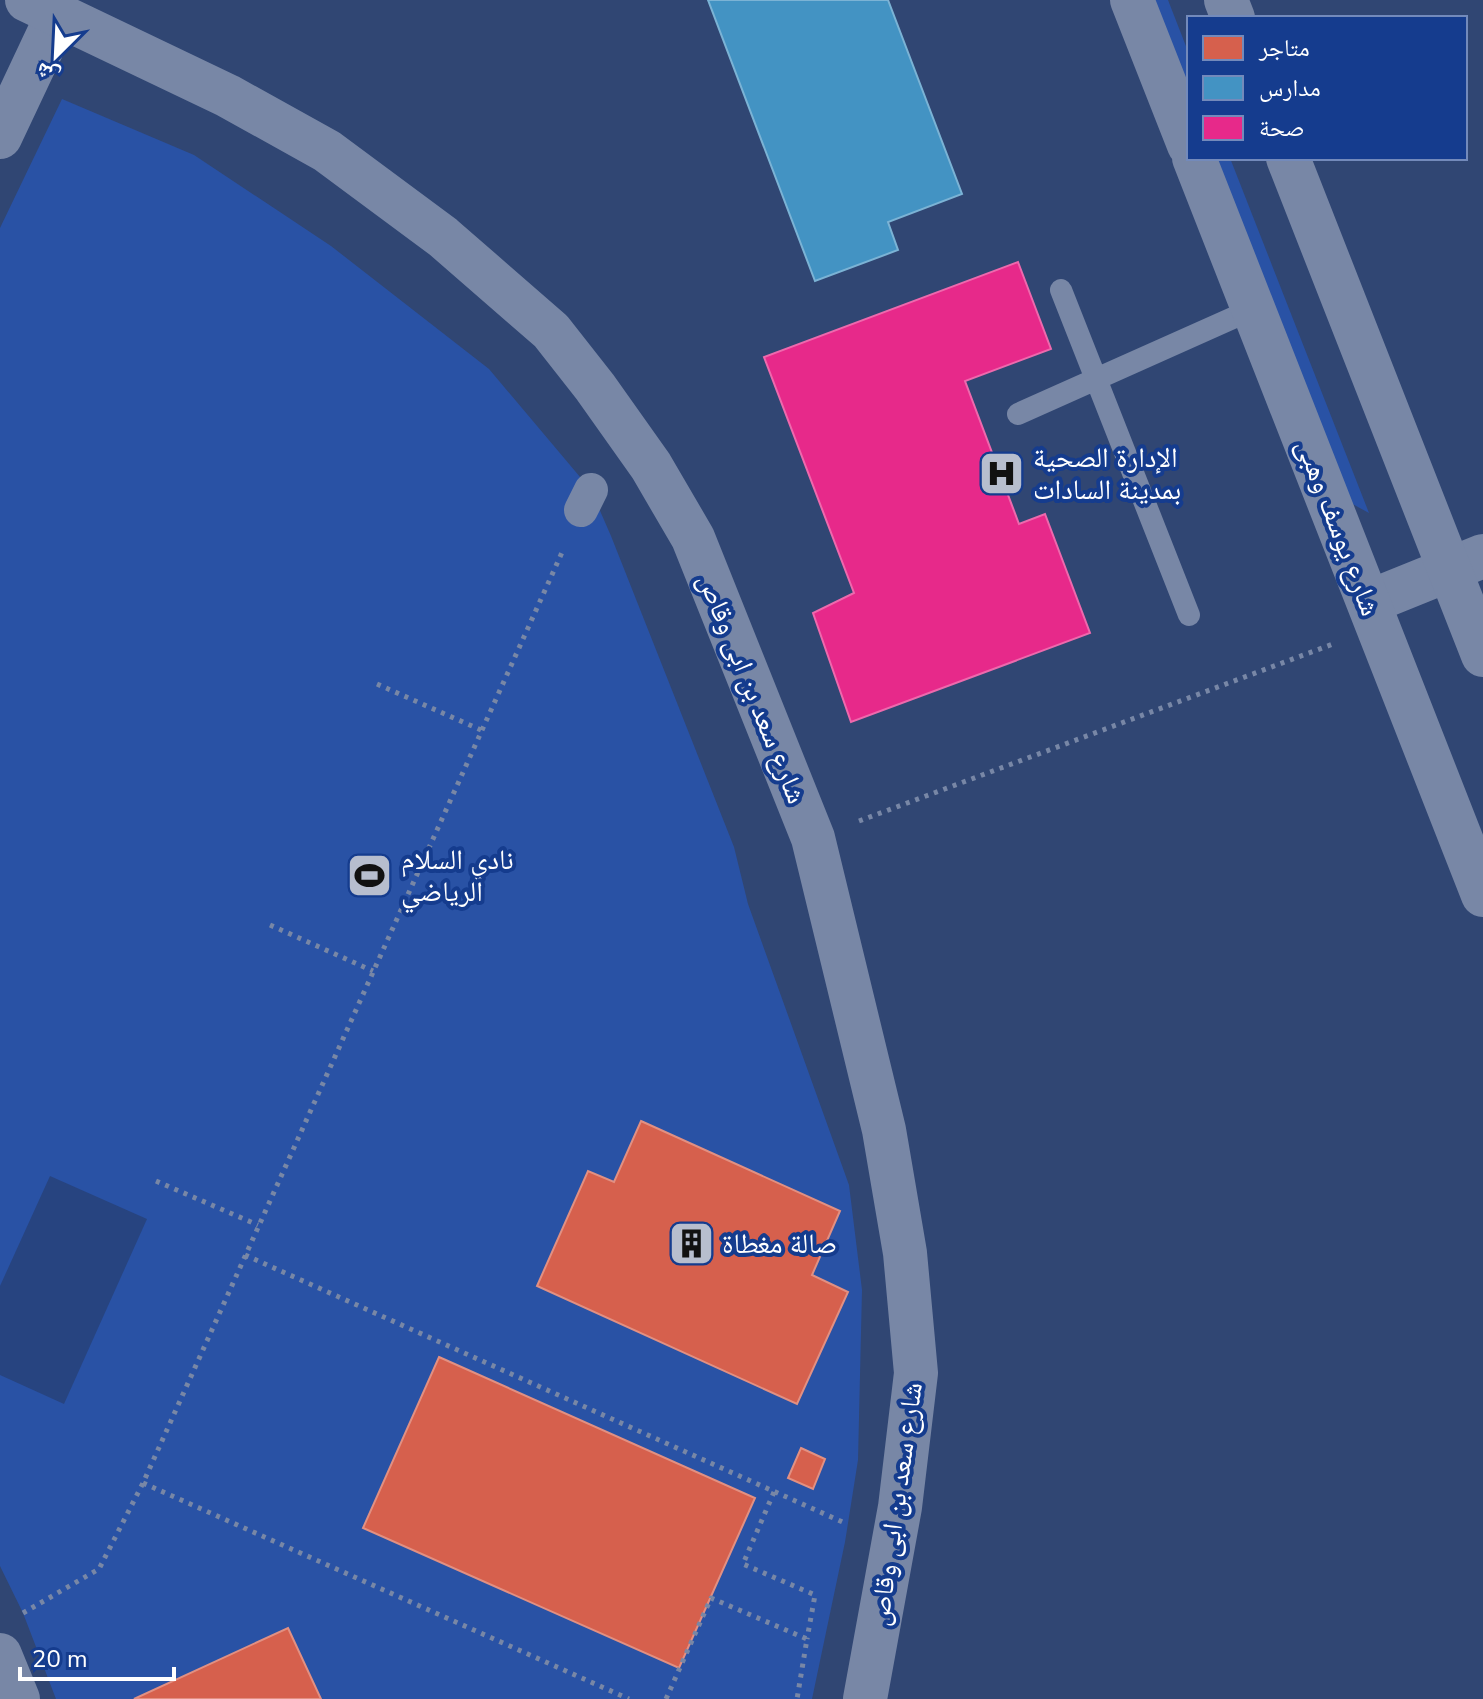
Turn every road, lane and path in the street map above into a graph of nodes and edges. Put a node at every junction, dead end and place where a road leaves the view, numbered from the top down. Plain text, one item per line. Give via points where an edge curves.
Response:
1 (1132, 0) edge
2 (43, 7) edge
3 (0, 137) edge
4 (1187, 140) edge
5 (1195, 160) edge
6 (1289, 160) edge
7 (1061, 290) dead end
8 (1253, 309) junction
9 (1096, 379) junction
10 (1018, 414) dead end
11 (586, 500) dead end
12 (1466, 563) edge
13 (1189, 615) dead end
14 (1373, 615) junction
15 (1483, 655) edge
16 (377, 684) dead end
17 (481, 730) junction
18 (813, 838) junction
19 (1483, 895) edge
20 (270, 925) dead end
21 (373, 971) junction
22 (156, 1181) dead end
23 (258, 1225) junction
24 (245, 1255) junction
25 (143, 1483) junction
26 (774, 1492) junction
27 (847, 1525) dead end
28 (23, 1613) dead end
29 (807, 1639) junction
30 (0, 1655) edge
31 (18, 1699) edge
32 (629, 1699) edge
33 (666, 1699) edge
34 (797, 1699) edge
35 (865, 1699) edge

1 - 4 street
2 - 3 street
2 - 18 street, شارع سعد بن ابى وقاص via 228,96 327,151 443,237 551,331 651,466 693,538
5 - 8 street, شارع يوسف وهبى
6 - 12 street
7 - 9 lane
8 - 9 lane
8 - 14 street, شارع يوسف وهبى
9 - 10 lane
9 - 13 lane
11 - 17 path
12 - 14 street
12 - 15 street
14 - 18 path
14 - 19 street, شارع يوسف وهبى
16 - 17 path
17 - 21 path
18 - 35 street, شارع سعد بن ابى وقاص via 884,1130 905,1253 916,1373 900,1507
20 - 21 path
21 - 23 path
22 - 23 path
23 - 24 path
24 - 25 path
24 - 26 path
25 - 28 path via 99,1569
25 - 32 path
26 - 27 path
26 - 29 path via 743,1564 815,1595
29 - 33 path via 711,1598
29 - 34 path
30 - 31 street

